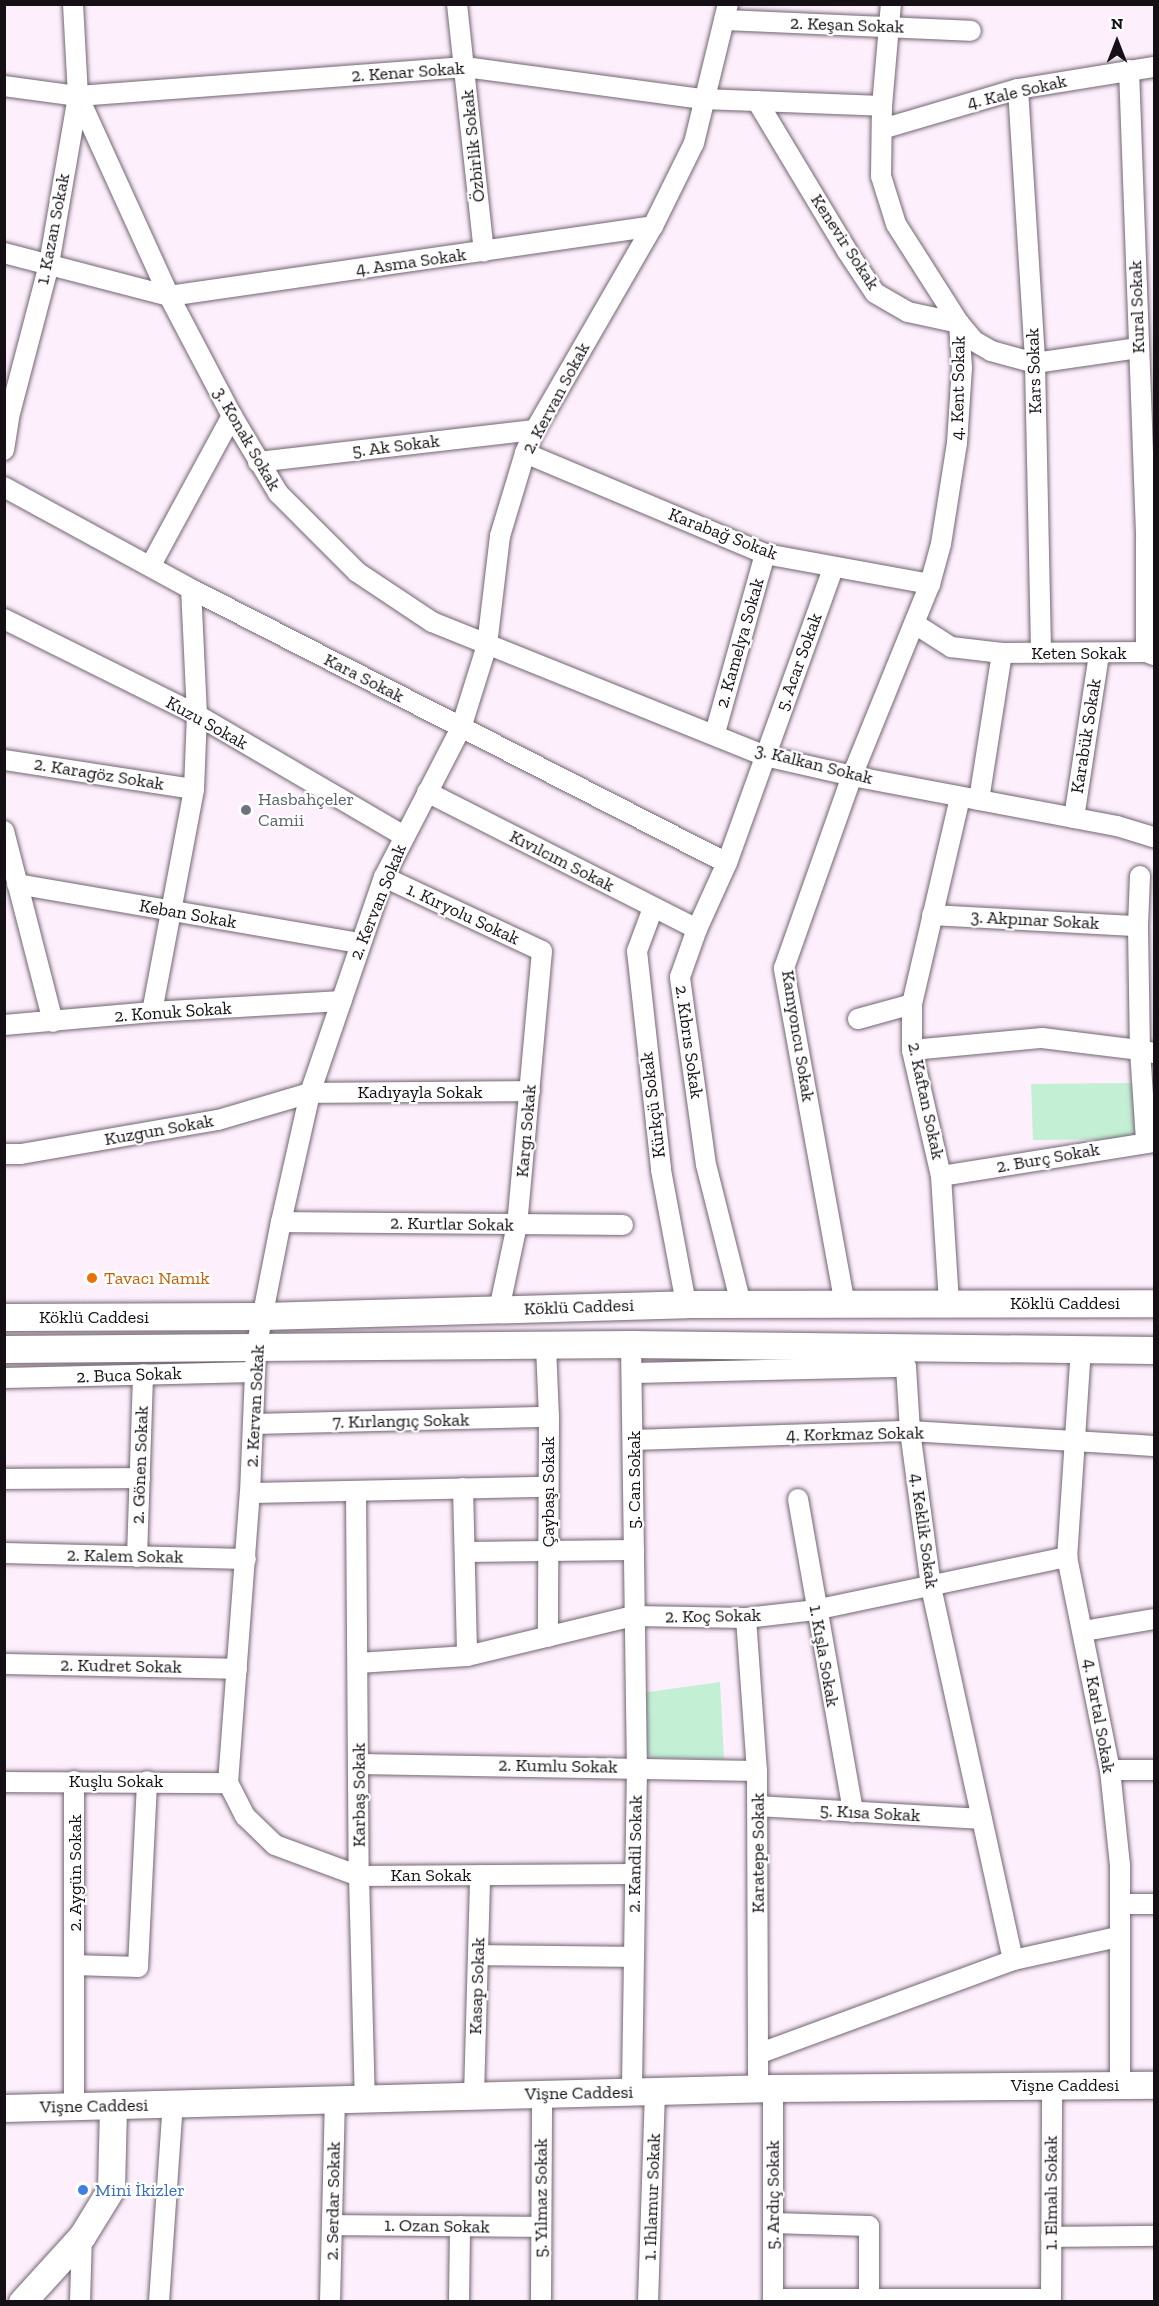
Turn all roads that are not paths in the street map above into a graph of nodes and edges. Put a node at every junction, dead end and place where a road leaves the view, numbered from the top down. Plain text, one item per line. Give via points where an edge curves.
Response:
1 (73, 4) edge
2 (458, 4) edge
3 (891, 4) edge
4 (726, 12) edge
5 (890, 26) junction
6 (971, 31) dead end
7 (465, 67) junction
8 (1155, 67) edge
9 (1129, 70) junction
10 (4, 86) edge
11 (1018, 89) junction
12 (78, 96) junction
13 (703, 99) junction
14 (757, 101) junction
15 (882, 106) junction
16 (882, 129) junction
17 (653, 226) junction
18 (484, 252) junction
19 (4, 253) edge
20 (49, 264) junction
21 (169, 296) junction
22 (959, 323) junction
23 (1138, 348) junction
24 (1035, 363) junction
25 (232, 416) junction
26 (7, 417) edge
27 (535, 430) junction
28 (4, 450) edge
29 (525, 453) junction
30 (258, 462) junction
31 (4, 487) edge
32 (765, 554) junction
33 (151, 565) junction
34 (833, 568) junction
35 (930, 584) junction
36 (191, 588) junction
37 (4, 619) edge
38 (915, 624) junction
39 (487, 645) junction
40 (1002, 653) junction
41 (1041, 653) junction
42 (1099, 654) junction
43 (1150, 654) edge
44 (197, 716) junction
45 (461, 728) junction
46 (715, 733) junction
47 (765, 756) junction
48 (4, 760) edge
49 (852, 776) junction
50 (194, 789) junction
51 (427, 792) junction
52 (970, 798) junction
53 (1074, 818) junction
54 (4, 831) edge
55 (404, 836) junction
56 (1155, 837) edge
57 (727, 863) junction
58 (1140, 876) dead end
59 (384, 877) junction
60 (17, 884) junction
61 (653, 908) junction
62 (170, 910) junction
63 (932, 915) junction
64 (1138, 926) junction
65 (697, 929) junction
66 (360, 944) junction
67 (542, 951) joint
68 (342, 1001) junction
69 (912, 1004) junction
70 (152, 1012) junction
71 (858, 1019) dead end
72 (53, 1022) junction
73 (4, 1025) edge
74 (912, 1050) junction
75 (1147, 1051) edge
76 (530, 1091) junction
77 (310, 1093) junction
78 (1150, 1142) edge
79 (4, 1154) edge
80 (942, 1176) junction
81 (281, 1222) junction
82 (517, 1225) junction
83 (623, 1225) dead end
84 (949, 1303) junction
85 (1155, 1303) edge
86 (686, 1304) junction
87 (741, 1304) junction
88 (845, 1305) junction
89 (499, 1310) junction
90 (263, 1316) junction
91 (4, 1317) edge
92 (631, 1344) junction
93 (546, 1347) junction
94 (1081, 1348) junction
95 (4, 1349) edge
96 (1155, 1350) edge
97 (255, 1360) junction
98 (633, 1373) junction
99 (143, 1374) junction
100 (4, 1378) edge
101 (549, 1417) junction
102 (253, 1424) junction
103 (910, 1431) junction
104 (634, 1440) junction
105 (1076, 1442) junction
106 (1155, 1446) edge
107 (140, 1478) junction
108 (4, 1479) edge
109 (548, 1487) junction
110 (464, 1488) junction
111 (356, 1491) junction
112 (250, 1493) junction
113 (798, 1499) dead end
114 (634, 1550) junction
115 (466, 1552) junction
116 (548, 1552) junction
117 (4, 1553) edge
118 (137, 1557) junction
119 (1068, 1557) junction
120 (246, 1559) junction
121 (931, 1587) junction
122 (815, 1610) junction
123 (634, 1616) junction
124 (746, 1618) junction
125 (1155, 1619) edge
126 (1084, 1630) junction
127 (548, 1637) junction
128 (467, 1656) junction
129 (358, 1663) junction
130 (4, 1664) edge
131 (237, 1669) junction
132 (359, 1764) junction
133 (637, 1767) junction
134 (1110, 1770) junction
135 (1155, 1770) edge
136 (757, 1771) junction
137 (74, 1781) junction
138 (147, 1781) junction
139 (4, 1782) edge
140 (228, 1783) junction
141 (758, 1806) junction
142 (853, 1812) junction
143 (982, 1819) junction
144 (634, 1874) junction
145 (480, 1875) junction
146 (359, 1876) junction
147 (1121, 1904) junction
148 (1155, 1904) edge
149 (1118, 1937) junction
150 (478, 1955) junction
151 (633, 1957) junction
152 (1013, 1960) junction
153 (75, 1965) junction
154 (758, 2054) junction
155 (1052, 2085) junction
156 (1120, 2085) junction
157 (1155, 2085) edge
158 (766, 2088) junction
159 (644, 2092) junction
160 (542, 2094) junction
161 (474, 2096) junction
162 (365, 2099) junction
163 (335, 2100) junction
164 (173, 2104) junction
165 (74, 2106) junction
166 (114, 2106) junction
167 (4, 2108) edge
168 (773, 2223) junction
169 (332, 2225) junction
170 (460, 2226) junction
171 (541, 2227) junction
172 (82, 2236) junction
173 (1155, 2236) edge
174 (1051, 2237) junction
175 (869, 2299) junction
176 (773, 2300) edge
177 (1051, 2300) edge
178 (22, 2301) edge
179 (80, 2301) edge
180 (159, 2301) edge
181 (330, 2301) edge
182 (459, 2301) edge
183 (541, 2301) edge
184 (648, 2301) edge

1 - 12 street, 1. Kazan Sokak
2 - 7 street, Özbirlik Sokak
3 - 5 street, 4. Kent Sokak
4 - 5 street, 2. Keşan Sokak
4 - 13 street, 2. Kervan Sokak
5 - 6 street, 2. Keşan Sokak
5 - 15 street, 4. Kent Sokak
7 - 12 street, 2. Kenar Sokak
7 - 13 street, 2. Kenar Sokak
7 - 18 street, Özbirlik Sokak
8 - 9 street, 4. Kale Sokak
9 - 11 street, 4. Kale Sokak
9 - 23 street, Kural Sokak
10 - 12 street, 2. Kenar Sokak
11 - 16 street, 4. Kale Sokak
11 - 24 street, Kars Sokak
12 - 20 street, 1. Kazan Sokak
12 - 21 street, 3. Konak Sokak
13 - 14 street, 2. Kenar Sokak
13 - 17 street, 2. Kervan Sokak via 694,143
14 - 15 street, 2. Kenar Sokak
14 - 22 street, Kenevir Sokak via 875,293 908,312
15 - 16 street, 4. Kent Sokak
16 - 22 street, 4. Kent Sokak via 881,176 896,224
17 - 18 street, 4. Asma Sokak
17 - 27 street, 2. Kervan Sokak
18 - 21 street, 4. Asma Sokak
19 - 20 street
20 - 21 street
20 - 26 street, 1. Kazan Sokak
21 - 25 street, 3. Konak Sokak
22 - 24 street via 974,341 991,351
22 - 35 street, 4. Kent Sokak via 962,368 957,443 941,544
23 - 24 street
23 - 43 street, Kural Sokak
24 - 41 street, Kars Sokak
25 - 30 street, 3. Konak Sokak
25 - 33 street
26 - 28 street, 1. Kazan Sokak
27 - 29 street, 2. Kervan Sokak
27 - 30 street, 5. Ak Sokak
29 - 32 street, Karabağ Sokak
29 - 39 street, 2. Kervan Sokak via 500,536
30 - 39 street, 3. Konak Sokak via 278,493 357,572 432,622
31 - 33 street, Kara Sokak
32 - 34 street, Karabağ Sokak
32 - 46 street, 2. Kamelya Sokak
33 - 36 street, Kara Sokak
34 - 35 street, Karabağ Sokak
34 - 47 street, 5. Acar Sokak
35 - 38 street, 4. Kent Sokak
36 - 44 street
36 - 45 street, Kara Sokak
37 - 44 street, Kuzu Sokak
38 - 40 street, Keten Sokak via 951,647
38 - 49 street, 4. Kent Sokak
39 - 45 street, 2. Kervan Sokak
39 - 46 street, 3. Kalkan Sokak
40 - 41 street, Keten Sokak
40 - 52 street
41 - 42 street, Keten Sokak
42 - 43 street, Keten Sokak
42 - 53 street, Karabük Sokak
44 - 50 street
44 - 55 street, Kuzu Sokak
45 - 51 street, 2. Kervan Sokak
45 - 57 street, Kara Sokak
46 - 47 street, 3. Kalkan Sokak
47 - 49 street, 3. Kalkan Sokak
47 - 57 street, 2. Kıbrıs Sokak
48 - 50 street, 2. Karagöz Sokak
49 - 52 street, 3. Kalkan Sokak
49 - 88 street, Kamyoncu Sokak via 784,968
50 - 62 street
51 - 55 street, 2. Kervan Sokak
51 - 61 street, Kıvılcım Sokak
52 - 53 street, 3. Kalkan Sokak
52 - 63 street, 2. Kaftan Sokak
53 - 56 street, 3. Kalkan Sokak
54 - 60 street
55 - 59 street, 2. Kervan Sokak
57 - 65 street, 2. Kıbrıs Sokak
58 - 64 street
59 - 66 street, 2. Kervan Sokak
59 - 67 street, 1. Kıryolu Sokak
60 - 62 street, Keban Sokak
60 - 72 street
61 - 65 street, Kıvılcım Sokak
61 - 86 street, Kürkçü Sokak via 637,951 661,1170
62 - 66 street, Keban Sokak
62 - 70 street
63 - 64 street, 3. Akpınar Sokak
63 - 69 street, 2. Kaftan Sokak
64 - 75 street
65 - 87 street, 2. Kıbrıs Sokak via 680,977 706,1165
66 - 68 street, 2. Kervan Sokak
67 - 76 street, Kargı Sokak
68 - 70 street, 2. Konuk Sokak
68 - 77 street, 2. Kervan Sokak
69 - 71 street
69 - 74 street, 2. Kaftan Sokak
70 - 72 street, 2. Konuk Sokak
72 - 73 street, 2. Konuk Sokak
74 - 75 street via 1042,1038
74 - 80 street, 2. Kaftan Sokak
75 - 78 street
76 - 77 street, Kadıyayla Sokak
76 - 82 street, Kargı Sokak
77 - 79 street, Kuzgun Sokak via 218,1120
77 - 81 street, 2. Kervan Sokak
78 - 80 street, 2. Burç Sokak
80 - 84 street, 2. Kaftan Sokak
81 - 82 street, 2. Kurtlar Sokak
81 - 90 street, 2. Kervan Sokak
82 - 83 street, 2. Kurtlar Sokak
82 - 89 street, Kargı Sokak
84 - 85 main road, Köklü Caddesi
84 - 88 main road, Köklü Caddesi
86 - 87 main road, Köklü Caddesi
86 - 89 main road, Köklü Caddesi
87 - 88 main road, Köklü Caddesi
89 - 90 main road, Köklü Caddesi
90 - 91 main road, Köklü Caddesi
90 - 97 street, 2. Kervan Sokak
92 - 93 main road, Köklü Caddesi
92 - 94 main road, Köklü Caddesi
92 - 98 street, 5. Can Sokak
93 - 97 main road, Köklü Caddesi
93 - 101 street, Çaybaşı Sokak
94 - 96 main road, Köklü Caddesi
94 - 105 street, 4. Kartal Sokak
95 - 97 main road, Köklü Caddesi
97 - 99 street, 2. Buca Sokak
97 - 102 street, 2. Kervan Sokak
98 - 103 street, 4. Keklik Sokak via 906,1367
98 - 104 street, 5. Can Sokak
99 - 100 street, 2. Buca Sokak
99 - 107 street, 2. Gönen Sokak
101 - 102 street, 7. Kırlangıç Sokak
101 - 109 street, Çaybaşı Sokak
102 - 112 street, 2. Kervan Sokak
103 - 104 street, 4. Korkmaz Sokak
103 - 105 street, 4. Korkmaz Sokak
103 - 121 street, 4. Keklik Sokak
104 - 114 street, 5. Can Sokak
105 - 106 street, 4. Korkmaz Sokak
105 - 119 street, 4. Kartal Sokak
107 - 108 street
107 - 118 street, 2. Gönen Sokak
109 - 110 street
109 - 116 street, Çaybaşı Sokak
110 - 111 street
110 - 115 street
111 - 112 street
111 - 129 street, Karbaş Sokak
112 - 120 street, 2. Kervan Sokak
113 - 122 street, 1. Kışla Sokak
114 - 116 street
114 - 123 street, 5. Can Sokak
115 - 116 street
115 - 128 street
116 - 127 street, Çaybaşı Sokak
117 - 118 street, 2. Kalem Sokak
118 - 120 street, 2. Kalem Sokak
119 - 121 street, 2. Koç Sokak
119 - 126 street, 4. Kartal Sokak
120 - 131 street, 2. Kervan Sokak
121 - 122 street, 2. Koç Sokak
121 - 143 street, 4. Keklik Sokak
122 - 124 street, 2. Koç Sokak
122 - 142 street, 1. Kışla Sokak
123 - 124 street, 2. Koç Sokak
123 - 127 street, 2. Koç Sokak
123 - 133 street, 2. Kandil Sokak
124 - 136 street, Karatepe Sokak
125 - 126 street
126 - 134 street, 4. Kartal Sokak
127 - 128 street, 2. Koç Sokak
128 - 129 street, 2. Koç Sokak
129 - 132 street, Karbaş Sokak
130 - 131 street, 2. Kudret Sokak
131 - 140 street, 2. Kervan Sokak
132 - 133 street, 2. Kumlu Sokak
132 - 146 street, Karbaş Sokak
133 - 136 street, 2. Kumlu Sokak
133 - 144 street, 2. Kandil Sokak
134 - 135 street
134 - 147 street, 4. Kartal Sokak
136 - 141 street, Karatepe Sokak
137 - 138 street, Kuşlu Sokak
137 - 139 street, Kuşlu Sokak
137 - 153 street, 2. Aygün Sokak
138 - 140 street, Kuşlu Sokak
138 - 153 street via 138,1967
140 - 146 street, Kan Sokak via 245,1816 275,1845
141 - 142 street, 5. Kısa Sokak
141 - 154 street, Karatepe Sokak
142 - 143 street, 5. Kısa Sokak
143 - 152 street, 4. Keklik Sokak
144 - 145 street, Kan Sokak
144 - 151 street, 2. Kandil Sokak
145 - 146 street, Kan Sokak
145 - 150 street, Kasap Sokak
146 - 162 street, Karbaş Sokak
147 - 148 street
147 - 149 street, 4. Kartal Sokak
149 - 152 street
149 - 156 street, 4. Kartal Sokak
150 - 151 street
150 - 161 street, Kasap Sokak
151 - 159 street, 2. Kandil Sokak
152 - 154 street
153 - 165 street, 2. Aygün Sokak
154 - 158 street, Karatepe Sokak
155 - 156 main road, Vişne Caddesi
155 - 158 main road, Vişne Caddesi
155 - 174 street, 1. Elmalı Sokak
156 - 157 main road, Vişne Caddesi
158 - 159 main road, Vişne Caddesi
158 - 168 street, 5. Ardıç Sokak
159 - 160 main road, Vişne Caddesi
159 - 184 street, 1. Ihlamur Sokak
160 - 161 main road, Vişne Caddesi
160 - 171 street, 5. Yılmaz Sokak
161 - 162 main road, Vişne Caddesi
162 - 163 main road, Vişne Caddesi
163 - 164 main road, Vişne Caddesi
163 - 169 street, 2. Serdar Sokak
164 - 166 main road, Vişne Caddesi
164 - 180 street
165 - 166 main road, Vişne Caddesi
165 - 167 main road, Vişne Caddesi
166 - 172 main road via 111,2189
168 - 175 street via 869,2226
168 - 176 street, 5. Ardıç Sokak
169 - 170 street, 1. Ozan Sokak
169 - 181 street, 2. Serdar Sokak
170 - 171 street, 1. Ozan Sokak
170 - 182 street
171 - 183 street, 5. Yılmaz Sokak
172 - 178 main road
172 - 179 street
173 - 174 street
174 - 177 street, 1. Elmalı Sokak
175 - 176 street
175 - 177 street

